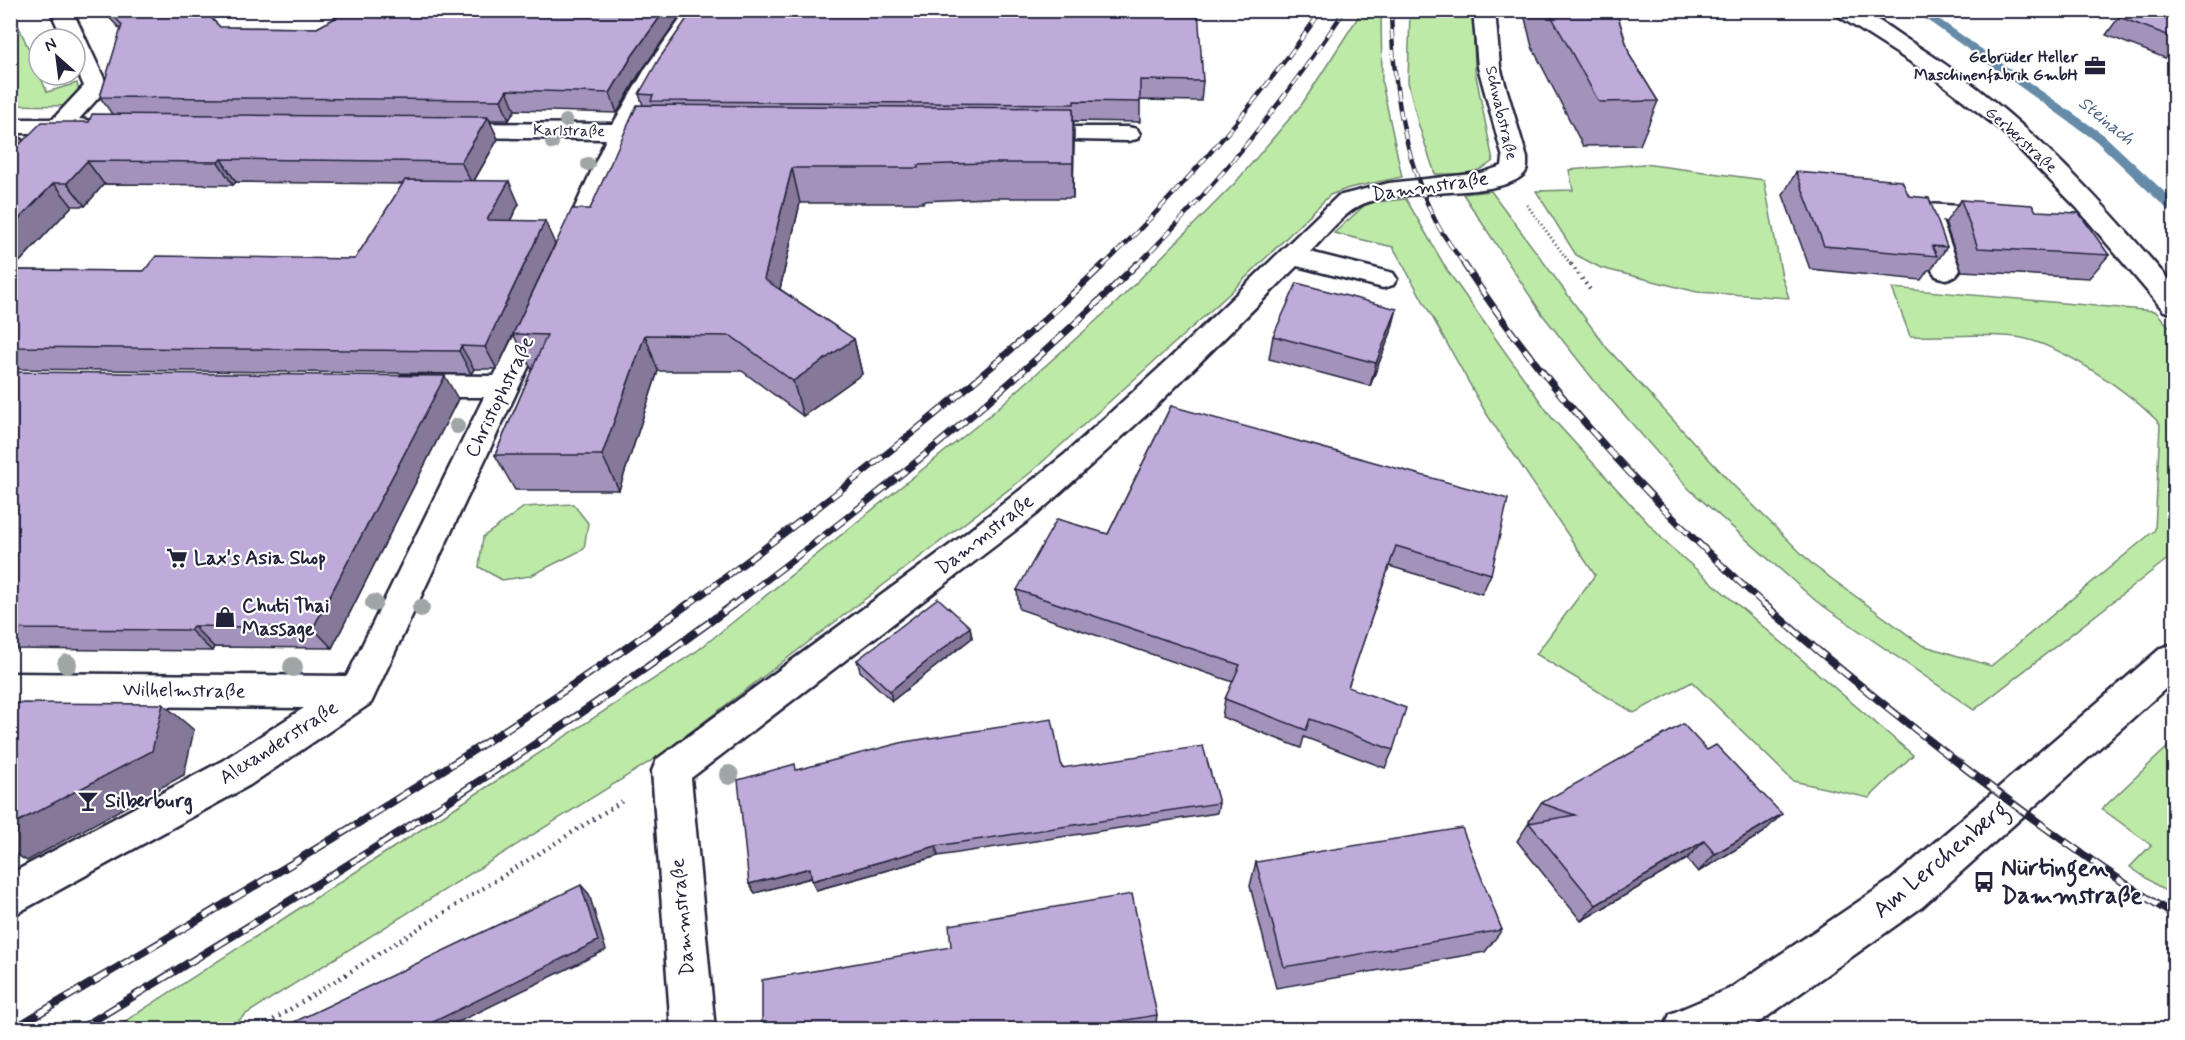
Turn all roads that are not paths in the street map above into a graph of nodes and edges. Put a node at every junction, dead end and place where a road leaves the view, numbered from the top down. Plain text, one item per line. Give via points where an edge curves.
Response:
1 (61, 10) edge
2 (699, 10) edge
3 (1484, 10) edge
4 (1856, 14) edge
5 (10, 126) edge
6 (63, 126) junction
7 (110, 127) edge
8 (431, 130) edge
9 (621, 132) junction
10 (692, 132) edge
11 (1010, 134) edge
12 (1128, 134) dead end
13 (1505, 175) joint
14 (10, 179) edge
15 (2022, 218) edge
16 (2070, 221) edge
17 (2106, 223) junction
18 (1290, 256) junction
19 (1946, 270) edge
20 (1383, 279) dead end
21 (2175, 303) edge
22 (375, 386) edge
23 (504, 387) junction
24 (2175, 660) edge
25 (10, 689) edge
26 (358, 692) junction
27 (10, 897) edge
28 (693, 1029) edge
29 (1686, 1029) edge

1 - 6 street via 96,87
2 - 9 street, Christophstraße via 670,43
3 - 13 street, Schwabstraße via 1490,67 1515,158 1514,170
4 - 17 street, Gerberstraße via 1981,103 2029,143
5 - 6 street
6 - 7 street
6 - 14 street
8 - 9 street, Karlstraße
9 - 10 street, Karlstraße
9 - 23 street, Christophstraße
11 - 12 street
13 - 18 street, Dammstraße via 1369,193 1347,202
15 - 19 street via 1926,212
16 - 17 street
17 - 21 street, Gerberstraße
18 - 20 street
18 - 28 street, Dammstraße via 1075,463 923,584 671,771
22 - 23 street
23 - 26 street, Christophstraße
24 - 29 street, Am Lerchenberg via 1907,893 1745,1005
25 - 26 street, Wilhelmstraße
26 - 27 street, Alexanderstraße via 236,773

